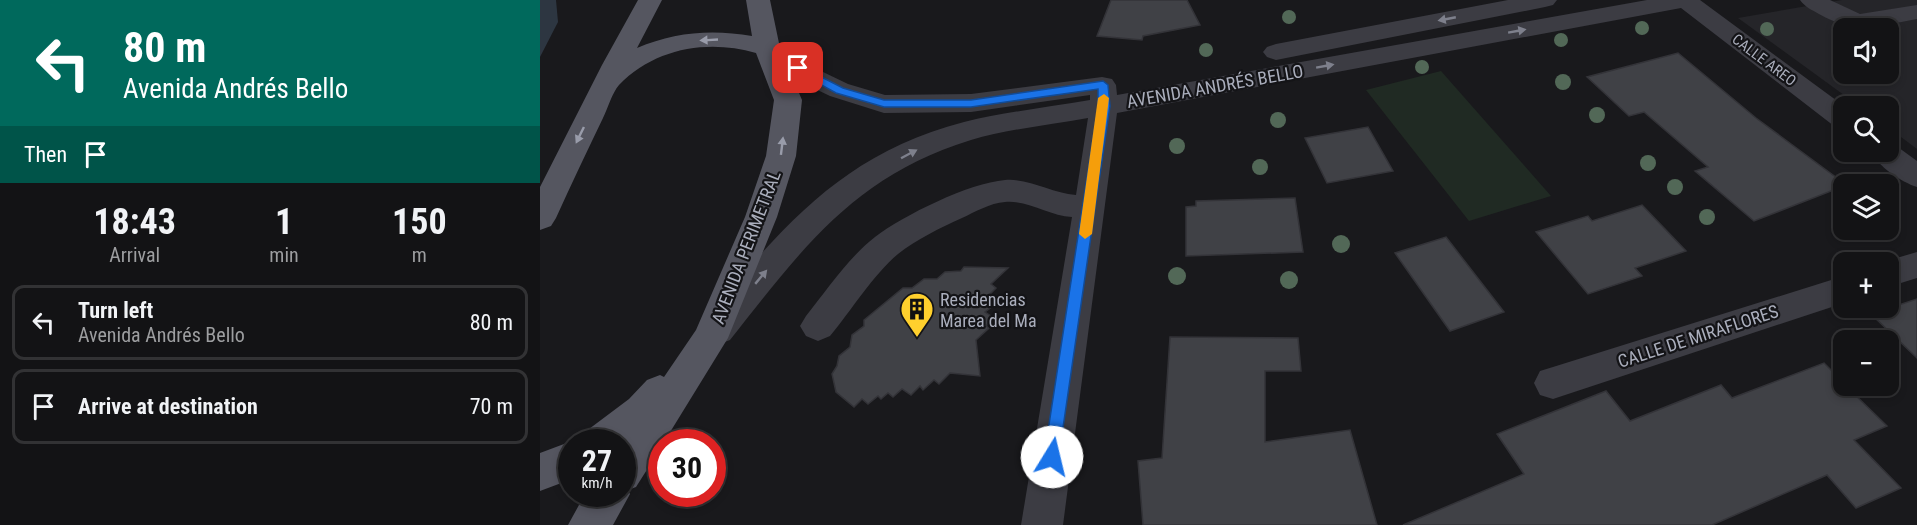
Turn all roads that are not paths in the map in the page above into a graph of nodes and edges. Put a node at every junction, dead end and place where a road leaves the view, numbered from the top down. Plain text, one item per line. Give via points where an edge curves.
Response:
1 (650, 0) edge
2 (758, 0) edge
3 (1545, 0) edge
4 (1686, 0) edge
5 (1812, 0) edge
6 (1917, 12) edge
7 (766, 48) junction
8 (606, 82) junction
9 (1103, 95) junction
10 (1833, 112) edge
11 (1898, 162) edge
12 (1917, 176) edge
13 (1089, 207) junction
14 (540, 218) edge
15 (1917, 265) edge
16 (1899, 271) edge
17 (1833, 293) edge
18 (818, 326) dead end
19 (710, 338) junction
20 (1553, 383) dead end
21 (620, 429) edge
22 (636, 452) edge
23 (558, 465) edge
24 (540, 472) edge
25 (601, 507) edge
26 (589, 525) edge
27 (1042, 525) edge

1 - 8 main road
2 - 7 main road, AVENIDA PERIMETRAL
3 -> 9 street, AVENIDA ANDRÉS BELLO
9 -> 4 street, AVENIDA ANDRÉS BELLO
4 - 10 street, CALLE AREO
5 - 6 street via 1858,22
7 -> 8 main road via 721,39 677,44 642,56
7 - 9 street, AVENIDA ANDRÉS BELLO via 831,86 884,104
19 -> 7 main road, AVENIDA PERIMETRAL via 761,217 781,156 788,100
8 -> 14 main road
9 - 13 street
19 -> 9 street, AVENIDA ANDRÉS BELLO via 781,253 859,180 918,149 967,131
11 - 12 street
13 - 18 street via 1058,205 1036,195 1012,191 970,201 886,246
13 - 27 street
15 - 16 street
17 - 20 street, CALLE DE MIRAFLORES
19 - 21 main road via 643,411
19 - 22 main road, AVENIDA PERIMETRAL
23 - 24 main road
25 - 26 main road

